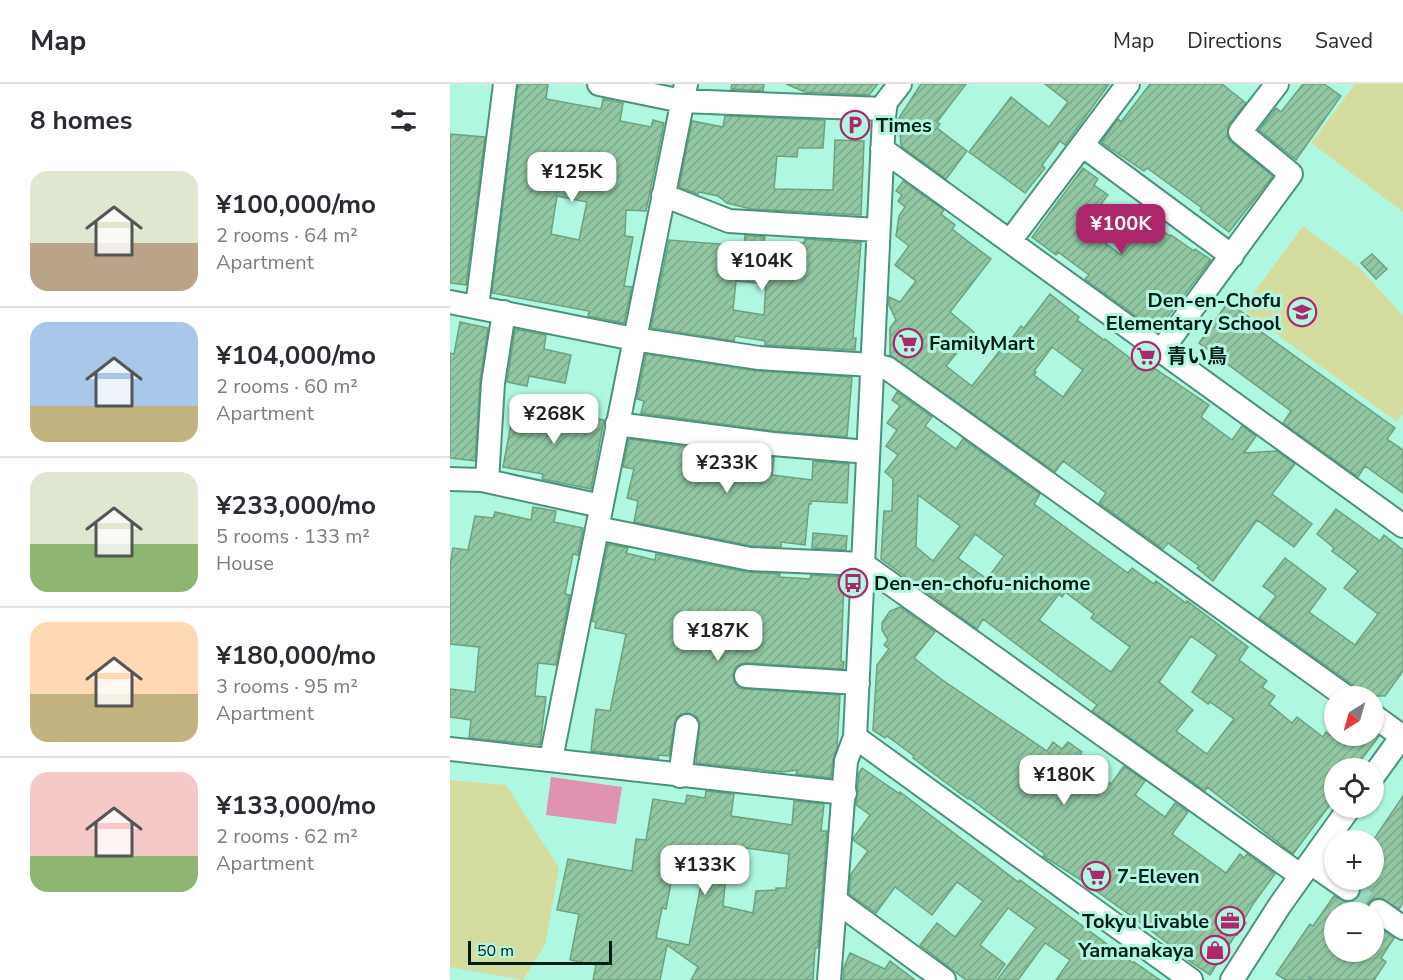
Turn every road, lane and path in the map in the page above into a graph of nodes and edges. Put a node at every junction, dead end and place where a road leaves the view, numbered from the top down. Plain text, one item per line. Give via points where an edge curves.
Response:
1 (505, 84) edge
2 (599, 84) edge
3 (900, 84) edge
4 (1128, 84) edge
5 (1277, 84) edge
6 (684, 92) edge
7 (884, 109) junction
8 (1082, 145) junction
9 (882, 149) junction
10 (663, 195) junction
11 (878, 230) junction
12 (1010, 241) junction
13 (1232, 256) junction
14 (450, 302) edge
15 (477, 307) junction
16 (504, 312) junction
17 (634, 339) junction
18 (1161, 351) junction
19 (872, 365) junction
20 (617, 424) junction
21 (868, 452) junction
22 (450, 479) edge
23 (487, 481) junction
24 (601, 506) junction
25 (1403, 526) edge
26 (597, 528) junction
27 (863, 564) junction
28 (746, 676) dead end
29 (858, 683) junction
30 (1331, 686) edge
31 (1384, 723) edge
32 (687, 726) dead end
33 (1403, 736) edge
34 (855, 737) junction
35 (450, 749) edge
36 (551, 759) junction
37 (1384, 762) edge
38 (680, 776) junction
39 (844, 794) junction
40 (1343, 818) edge
41 (1307, 871) junction
42 (1324, 878) tunnel mouth
43 (836, 902) junction
44 (1384, 915) edge
45 (1403, 928) edge
46 (829, 980) edge
47 (944, 980) edge
48 (1191, 980) edge
49 (1232, 980) edge

1 - 15 street
2 - 6 street
3 - 7 street
4 - 8 street
5 - 13 street via 1240,132 1291,174
6 - 7 street
6 - 10 street
7 - 9 street
8 - 12 street
8 - 13 street
9 - 11 street
9 - 12 street
10 - 11 street via 729,222
10 - 17 street
11 - 19 street
12 - 18 street
13 - 18 street
14 - 15 street
15 - 16 street
16 - 17 street
16 - 23 street via 493,383
17 - 19 street via 759,358
17 - 20 street
18 - 25 street
19 - 21 street
19 - 30 street via 892,371
20 - 21 street
20 - 24 street
21 - 27 street
22 - 23 street
23 - 24 street
24 - 26 street
26 - 27 street via 750,559
26 - 36 street
27 - 29 street
27 - 41 street
28 - 29 street
29 - 34 street
31 - 33 street
32 - 38 street
33 - 37 street
34 - 39 street via 846,761
34 - 48 street
35 - 36 street
36 - 38 street
38 - 39 street
39 - 43 street
40 - 41 street
41 - 42 street
41 - 49 street
43 - 46 street
43 - 47 street
44 - 45 street

